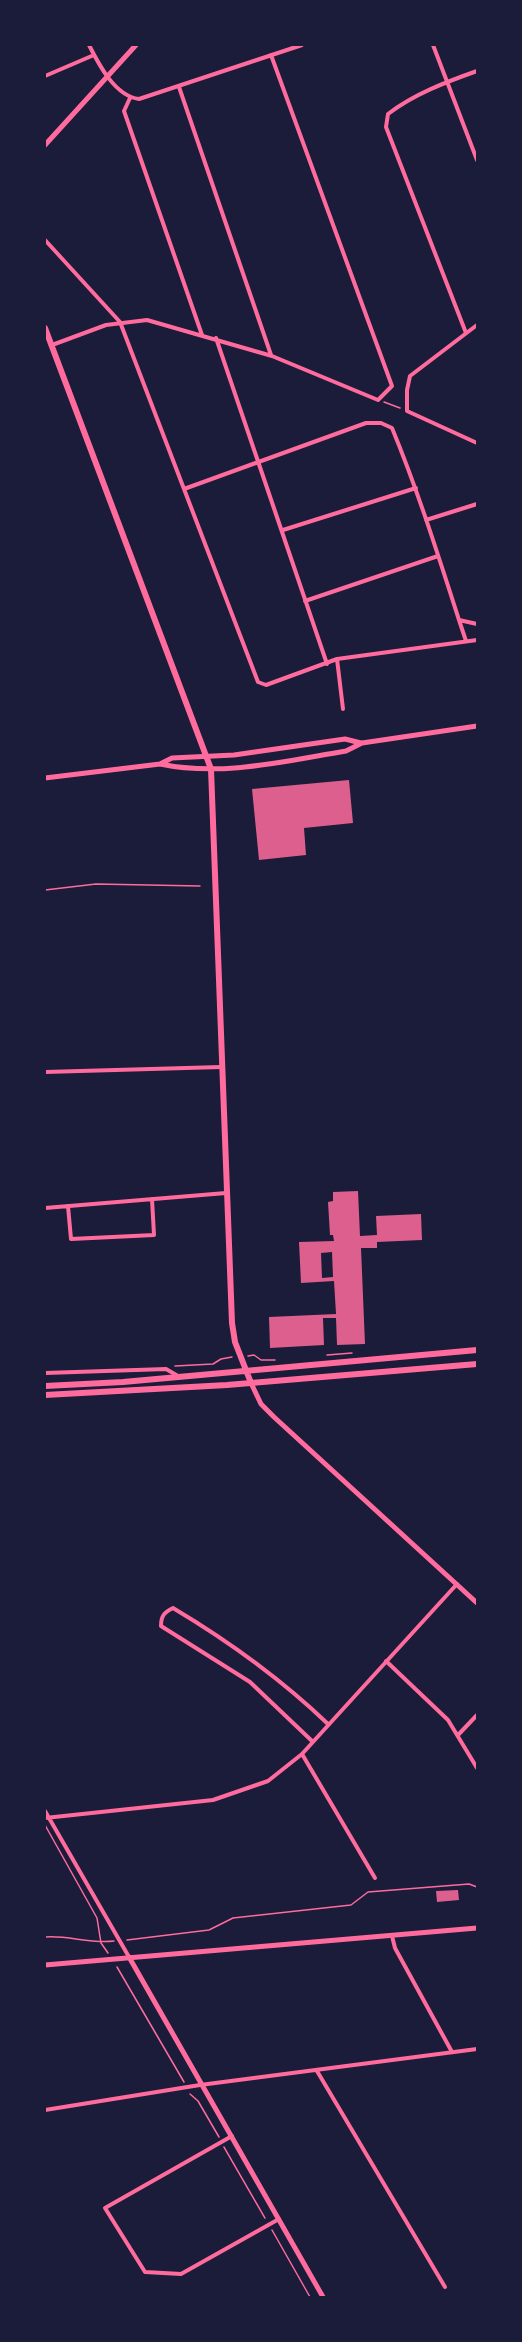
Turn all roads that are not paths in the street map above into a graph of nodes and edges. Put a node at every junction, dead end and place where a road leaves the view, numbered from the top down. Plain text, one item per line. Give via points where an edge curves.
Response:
1 (89, 45) edge
2 (136, 45) edge
3 (302, 45) edge
4 (433, 45) edge
5 (94, 54) junction
6 (272, 55) junction
7 (477, 71) edge
8 (45, 76) edge
9 (107, 76) junction
10 (446, 82) junction
11 (178, 87) junction
12 (130, 98) junction
13 (45, 145) edge
14 (477, 160) edge
15 (45, 240) edge
16 (120, 322) junction
17 (477, 325) edge
18 (45, 328) edge
19 (466, 333) junction
20 (202, 335) junction
21 (216, 338) junction
22 (52, 345) junction
23 (272, 356) junction
24 (477, 443) edge
25 (258, 461) junction
26 (416, 488) junction
27 (183, 489) junction
28 (477, 504) edge
29 (426, 520) junction
30 (283, 531) junction
31 (438, 556) junction
32 (306, 601) junction
33 (459, 620) junction
34 (477, 624) edge
35 (477, 640) edge
36 (465, 641) junction
37 (337, 659) junction
38 (327, 664) junction
39 (344, 709) dead end
40 (477, 726) edge
41 (362, 743) junction
42 (207, 756) junction
43 (160, 764) junction
44 (211, 769) junction
45 (45, 778) edge
46 (221, 1067) junction
47 (45, 1072) edge
48 (226, 1193) junction
49 (152, 1199) junction
50 (68, 1206) junction
51 (45, 1208) edge
52 (477, 1350) edge
53 (477, 1364) edge
54 (246, 1371) junction
55 (45, 1373) edge
56 (178, 1377) junction
57 (251, 1383) junction
58 (45, 1386) edge
59 (45, 1395) edge
60 (457, 1584) junction
61 (477, 1603) edge
62 (386, 1661) junction
63 (477, 1715) edge
64 (328, 1724) junction
65 (459, 1734) junction
66 (312, 1741) junction
67 (302, 1754) junction
68 (477, 1768) edge
69 (45, 1811) edge
70 (47, 1818) edge
71 (375, 1878) dead end
72 (477, 1928) edge
73 (392, 1936) junction
74 (129, 1957) junction
75 (45, 1965) edge
76 (477, 2049) edge
77 (452, 2052) junction
78 (317, 2071) junction
79 (200, 2085) junction
80 (45, 2110) edge
81 (232, 2136) junction
82 (279, 2219) junction
83 (445, 2287) dead end
84 (323, 2297) edge

1 - 5 street
2 - 9 street
3 - 6 street
4 - 10 street
5 - 8 street
5 - 9 street
6 - 11 street
6 - 23 street via 392,386 378,400
7 - 10 street
9 - 12 street
9 - 13 street
10 - 14 street
10 - 19 street via 388,114 386,127
11 - 12 street
11 - 23 street
12 - 20 street via 124,111
15 - 16 street
16 - 20 street via 147,320
16 - 22 street
16 - 27 street
17 - 19 street
18 - 22 main road
19 - 24 street via 411,376 406,390 408,411
20 - 21 street
21 - 23 street
21 - 25 street
22 - 42 main road
25 - 26 street via 366,423 381,423 392,428
25 - 27 street
25 - 30 street
26 - 29 street
26 - 30 street
27 - 38 street via 258,682 266,685
28 - 29 street
29 - 31 street
30 - 32 street
31 - 32 street
31 - 33 street
32 - 38 street
33 - 34 street
33 - 36 street
35 - 36 street
36 - 37 street
37 - 38 street
37 - 39 street
40 - 41 street
41 - 42 street via 345,740
41 - 44 street via 346,751 235,769
42 - 43 street via 172,758
42 - 44 main road
43 - 44 street
43 - 45 street
44 - 46 main road
46 - 47 street
46 - 48 main road
48 - 49 street
48 - 54 main road via 232,1323
49 - 50 street
49 - 50 street via 154,1235 71,1239
50 - 51 street
52 - 54 main road
53 - 57 main road
54 - 56 main road
54 - 57 main road
55 - 56 street via 166,1369
56 - 58 main road
57 - 59 main road
57 - 60 street via 261,1404 274,1417
60 - 61 street
60 - 62 street
62 - 64 street
62 - 65 street
63 - 65 street
64 - 66 street
64 - 66 street via 233,1645 173,1608 165,1612 161,1626 250,1682
65 - 68 street
66 - 67 street
67 - 70 street via 268,1781 213,1800
67 - 71 street
69 - 70 street
70 - 74 street
72 - 73 street
73 - 74 street
73 - 77 street
74 - 75 street
74 - 79 street
76 - 77 street
77 - 78 street
78 - 79 street
78 - 83 street
79 - 80 street
79 - 81 street
81 - 82 street
81 - 82 street via 105,2208 145,2272 157,2274 181,2274
82 - 84 street

